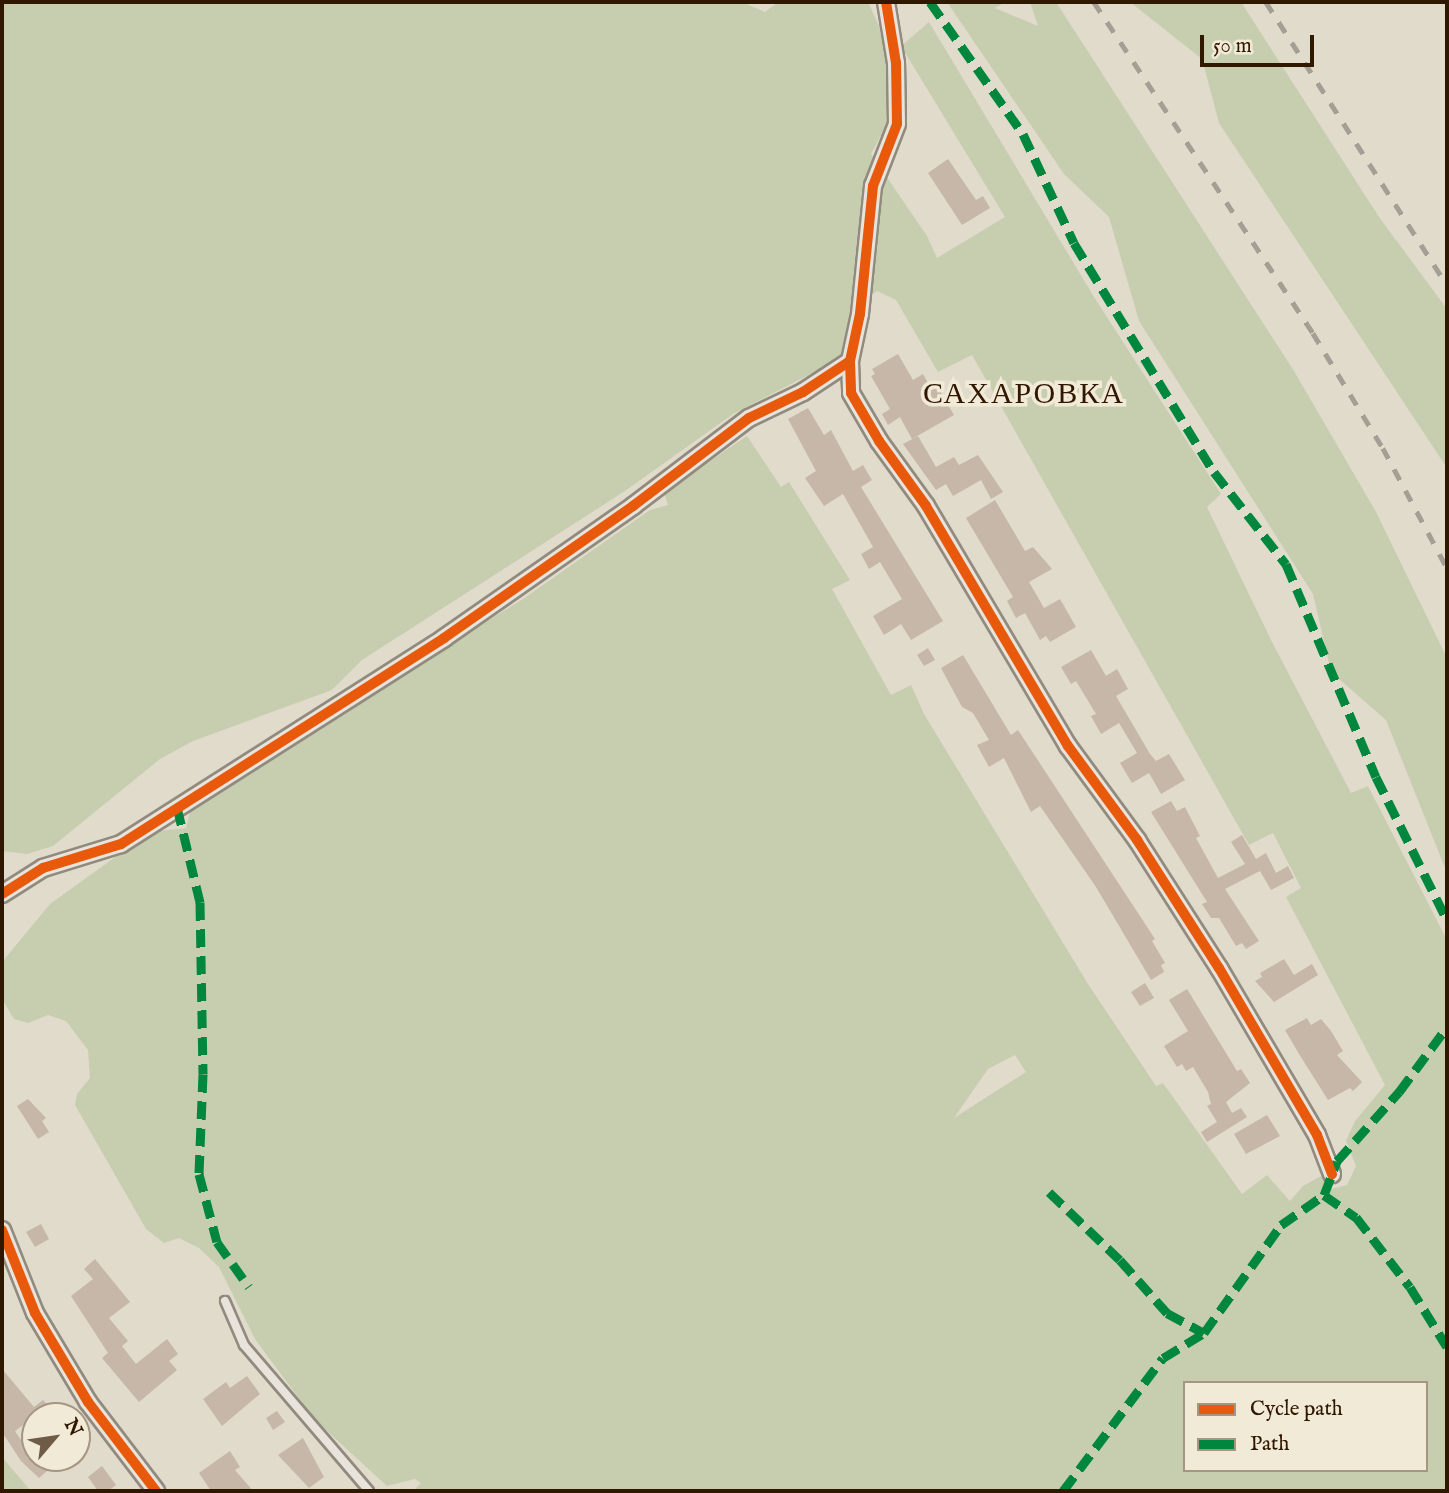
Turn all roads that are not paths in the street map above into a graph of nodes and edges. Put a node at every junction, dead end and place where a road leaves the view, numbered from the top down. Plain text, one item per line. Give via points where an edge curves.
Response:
1 (886, 2) edge
2 (850, 361) junction
3 (2, 894) edge
4 (1332, 1174) dead end
5 (2, 1230) edge
6 (225, 1301) dead end
7 (156, 1491) edge
8 (369, 1491) edge

1 - 2 street via 896,63 897,124 873,186 860,314
2 - 3 street via 803,392 749,418 633,506 444,638 121,844 43,868
2 - 4 street via 851,393 879,441 926,506 1068,746 1137,840 1219,968 1317,1135
5 - 7 street via 35,1313 88,1402
6 - 8 lane via 244,1345

